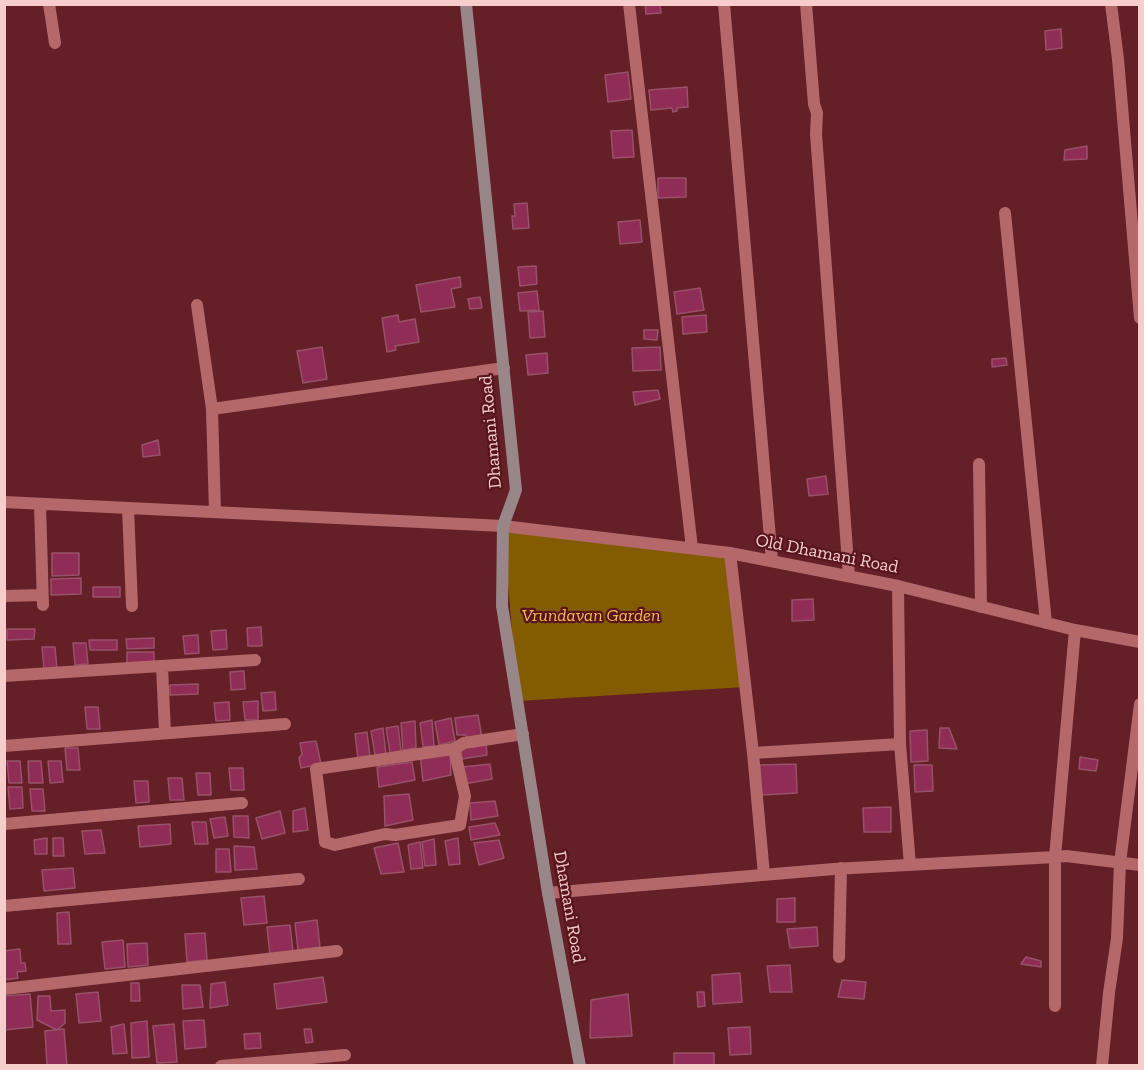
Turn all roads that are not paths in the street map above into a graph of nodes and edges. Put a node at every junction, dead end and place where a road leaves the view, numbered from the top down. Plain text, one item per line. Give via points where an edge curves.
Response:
1 (49, 4) edge
2 (466, 4) edge
3 (629, 4) edge
4 (724, 4) edge
5 (806, 4) edge
6 (1111, 4) edge
7 (55, 43) dead end
8 (1005, 213) dead end
9 (196, 305) dead end
10 (1140, 318) edge
11 (504, 368) junction
12 (212, 409) junction
13 (979, 464) dead end
14 (4, 502) edge
15 (40, 504) junction
16 (128, 508) junction
17 (215, 512) junction
18 (503, 526) junction
19 (692, 548) junction
20 (729, 553) junction
21 (772, 561) junction
22 (849, 576) junction
23 (898, 586) junction
24 (4, 596) edge
25 (132, 606) dead end
26 (981, 606) junction
27 (1046, 623) junction
28 (1075, 630) junction
29 (1140, 642) edge
30 (255, 660) dead end
31 (162, 666) junction
32 (4, 676) edge
33 (1140, 704) edge
34 (285, 724) dead end
35 (165, 733) junction
36 (523, 734) junction
37 (900, 744) junction
38 (4, 746) edge
39 (453, 748) dead end
40 (753, 753) junction
41 (242, 803) dead end
42 (4, 824) edge
43 (1055, 857) junction
44 (1120, 863) junction
45 (910, 865) junction
46 (1140, 866) edge
47 (841, 868) junction
48 (764, 875) junction
49 (299, 879) dead end
50 (548, 893) junction
51 (4, 906) edge
52 (337, 951) dead end
53 (839, 957) dead end
54 (4, 989) edge
55 (1055, 1006) dead end
56 (345, 1055) dead end
57 (221, 1065) edge
58 (580, 1065) edge
59 (1102, 1065) edge

1 - 7 street
2 - 11 main road, Dhamani Road
3 - 19 street
4 - 21 street
5 - 22 street
6 - 10 street
8 - 27 street
9 - 12 street
11 - 12 street
11 - 18 main road, Dhamani Road via 516,490
12 - 17 street
13 - 26 street
14 - 15 street, Old Dhamani Road
15 - 16 street, Old Dhamani Road
15 - 24 street via 43,600
16 - 17 street, Old Dhamani Road
16 - 25 street
17 - 18 street, Old Dhamani Road
18 - 19 street, Old Dhamani Road
18 - 36 main road, Dhamani Road via 502,606
19 - 20 street, Old Dhamani Road
20 - 21 street, Old Dhamani Road
20 - 40 street
21 - 22 street, Old Dhamani Road
22 - 23 street, Old Dhamani Road
23 - 26 street, Old Dhamani Road
23 - 37 street
26 - 27 street, Old Dhamani Road
27 - 28 street, Old Dhamani Road
28 - 29 street, Old Dhamani Road
28 - 43 street
30 - 31 street
31 - 32 street
31 - 35 street
33 - 44 street
34 - 35 street
35 - 38 street
36 - 39 street via 464,743 454,749 465,796 460,825 335,845 325,842 316,769
36 - 50 main road, Dhamani Road
37 - 40 street
37 - 45 street
40 - 48 street
41 - 42 street
43 - 44 street
43 - 45 street
43 - 55 street
44 - 46 street
44 - 59 street via 1117,938
45 - 47 street
47 - 48 street
47 - 53 street
48 - 50 street
49 - 51 street
50 - 58 main road, Dhamani Road
52 - 54 street
56 - 57 street

